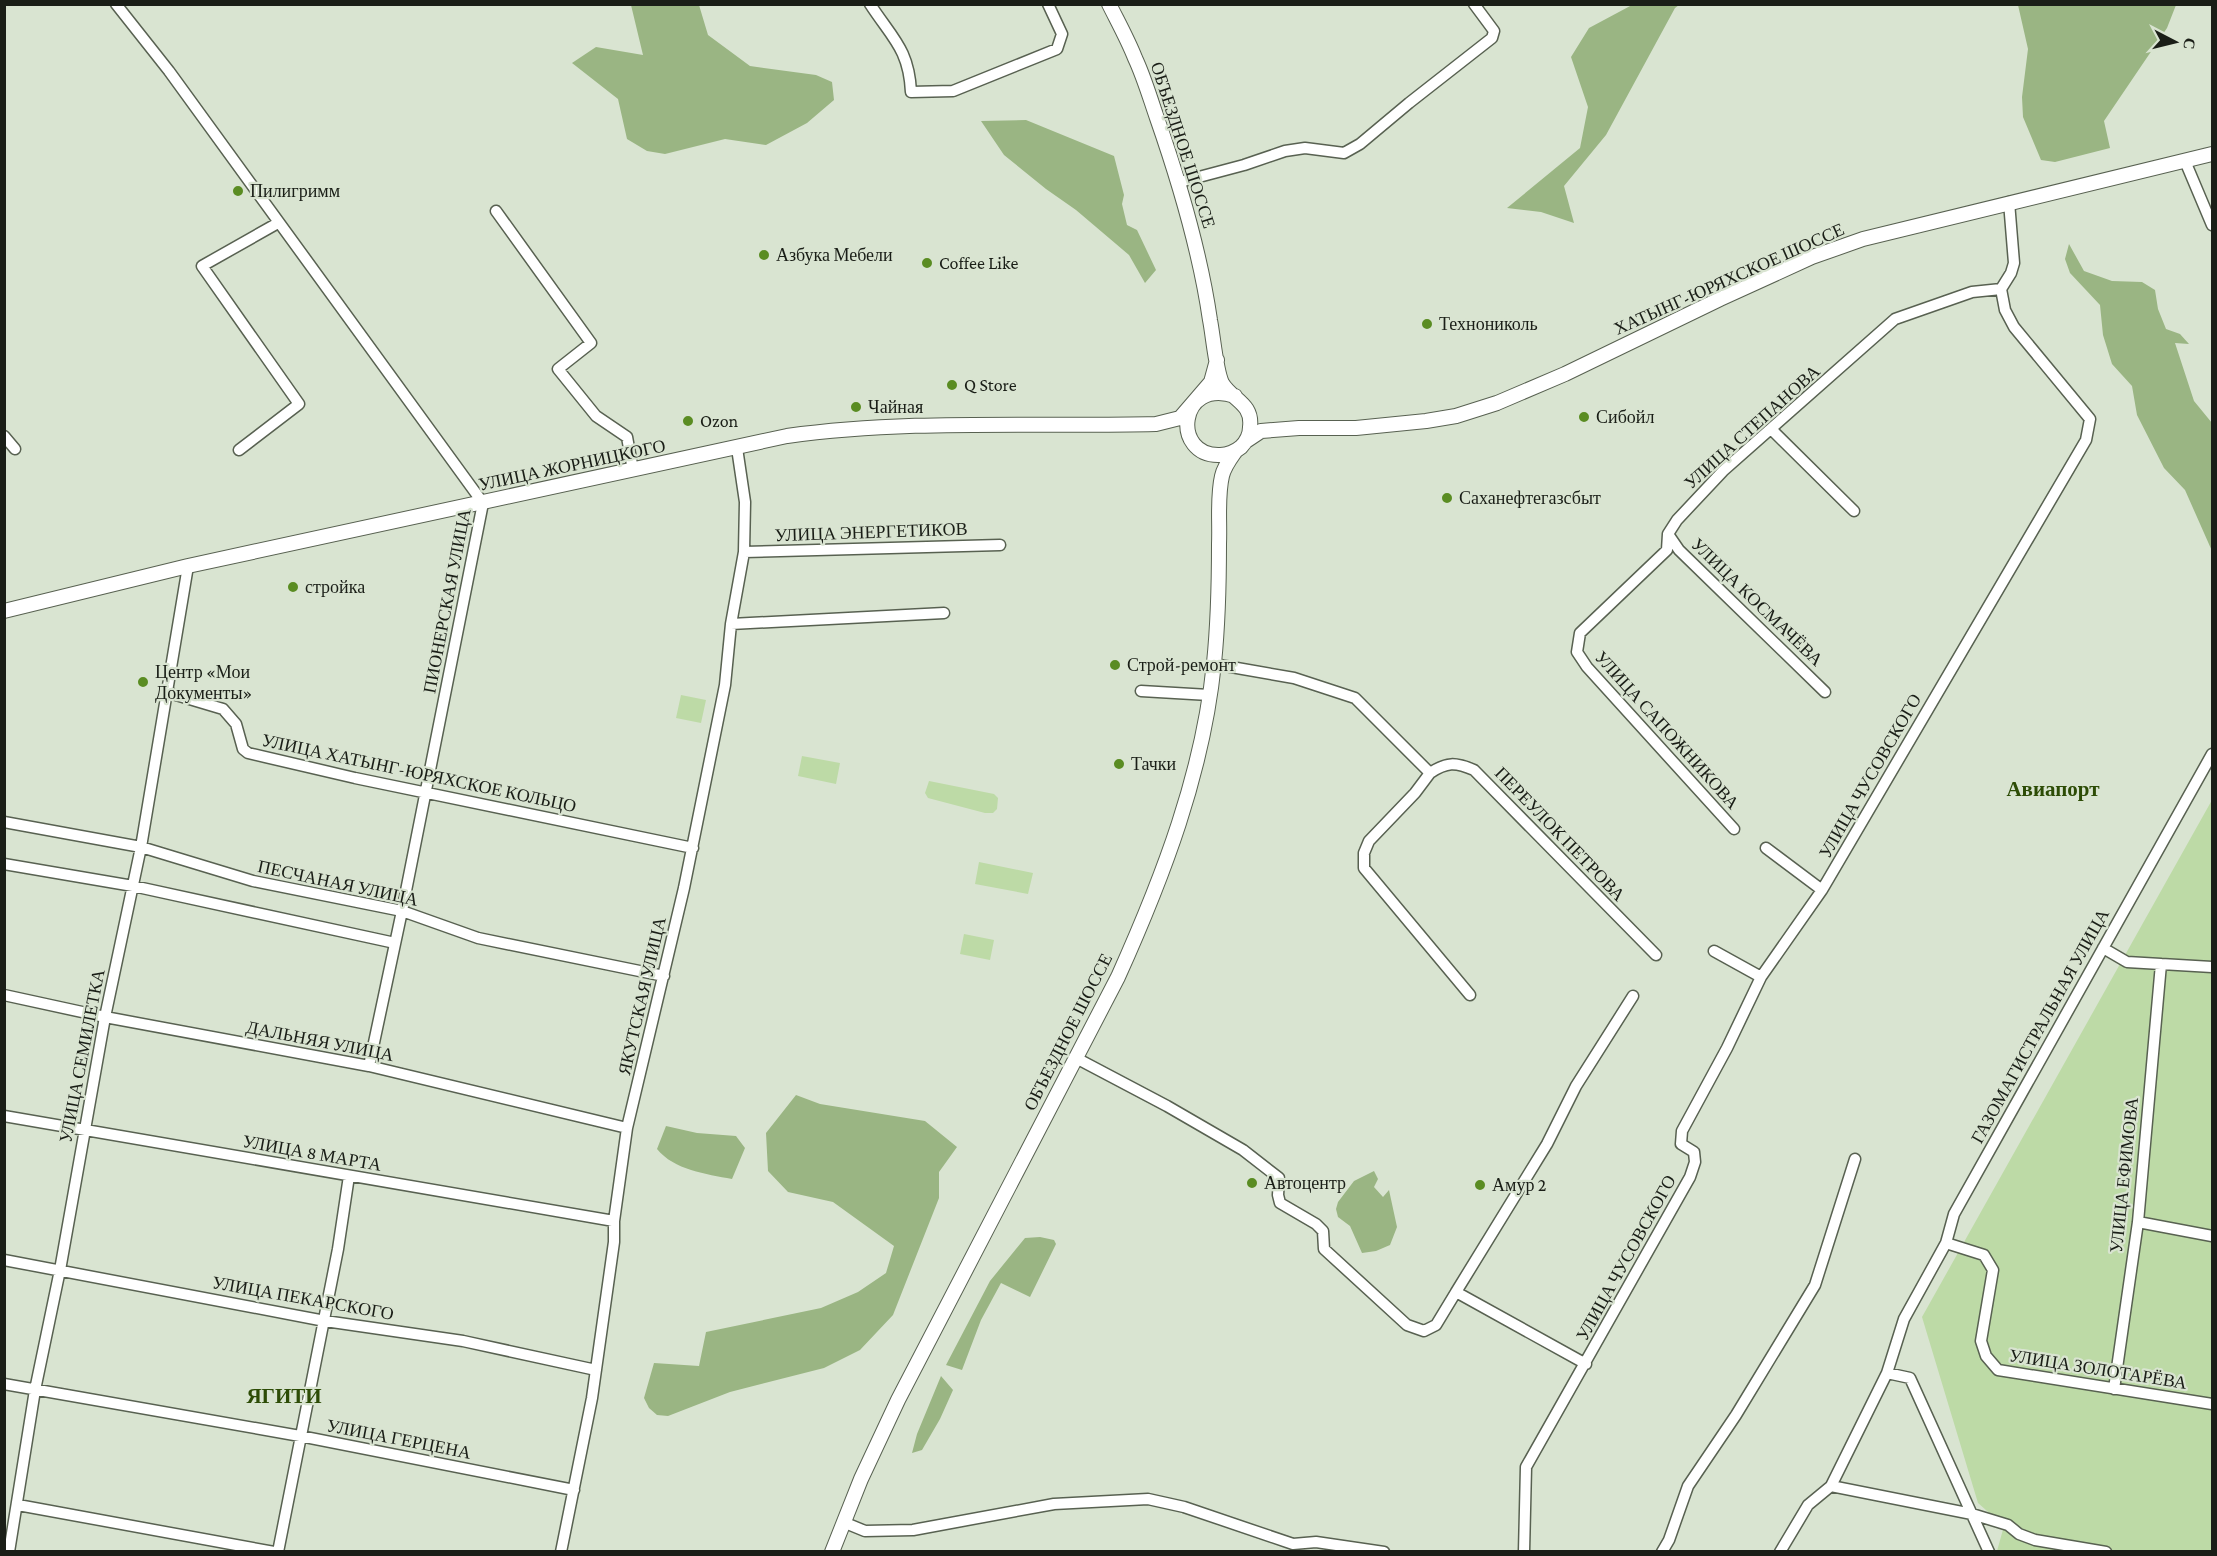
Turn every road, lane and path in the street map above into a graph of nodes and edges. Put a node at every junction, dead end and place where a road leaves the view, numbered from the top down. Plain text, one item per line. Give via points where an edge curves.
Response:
1 (116, 4) edge
2 (870, 4) edge
3 (1048, 4) edge
4 (1109, 4) edge
5 (1474, 4) edge
6 (2212, 154) edge
7 (2185, 161) junction
8 (1180, 182) junction
9 (2009, 202) junction
10 (496, 211) dead end
11 (278, 223) junction
12 (2212, 225) edge
13 (2001, 289) junction
14 (1217, 360) junction
15 (1240, 400) junction
16 (1195, 402) junction
17 (1156, 424) junction
18 (1299, 428) junction
19 (1772, 430) junction
20 (4, 436) edge
21 (1246, 441) junction
22 (736, 448) junction
23 (15, 449) dead end
24 (239, 450) dead end
25 (1200, 450) junction
26 (1234, 452) junction
27 (633, 470) junction
28 (1220, 495) junction
29 (483, 503) junction
30 (1854, 511) dead end
31 (1668, 534) junction
32 (1000, 545) dead end
33 (744, 552) junction
34 (188, 566) junction
35 (4, 611) edge
36 (944, 613) dead end
37 (731, 624) junction
38 (1577, 652) joint
39 (1214, 664) junction
40 (1141, 691) dead end
41 (166, 692) junction
42 (1825, 692) dead end
43 (1209, 695) junction
44 (2212, 754) edge
45 (1430, 773) junction
46 (425, 792) junction
47 (4, 822) edge
48 (1734, 829) dead end
49 (141, 847) junction
50 (693, 848) junction
51 (1766, 848) dead end
52 (4, 864) edge
53 (134, 886) junction
54 (1822, 890) junction
55 (402, 911) junction
56 (395, 944) junction
57 (2103, 948) junction
58 (1714, 951) dead end
59 (1656, 956) dead end
60 (2161, 964) junction
61 (2212, 967) edge
62 (664, 976) junction
63 (1761, 977) junction
64 (4, 995) edge
65 (1470, 995) dead end
66 (1633, 996) dead end
67 (105, 1017) junction
68 (1076, 1058) junction
69 (369, 1066) junction
70 (4, 1116) edge
71 (627, 1128) junction
72 (84, 1131) junction
73 (1855, 1159) dead end
74 (349, 1176) junction
75 (614, 1221) junction
76 (2138, 1222) junction
77 (2212, 1236) edge
78 (1947, 1242) junction
79 (4, 1260) edge
80 (60, 1270) junction
81 (1456, 1292) junction
82 (325, 1321) junction
83 (1586, 1364) junction
84 (596, 1370) junction
85 (1887, 1373) junction
86 (4, 1384) edge
87 (35, 1389) junction
88 (2114, 1389) junction
89 (2212, 1404) edge
90 (300, 1436) junction
91 (1831, 1485) junction
92 (574, 1490) junction
93 (18, 1505) junction
94 (1971, 1514) junction
95 (843, 1522) junction
96 (9, 1551) edge
97 (276, 1551) edge
98 (561, 1551) edge
99 (832, 1551) edge
100 (1384, 1551) edge
101 (1524, 1551) edge
102 (1662, 1551) edge
103 (1780, 1551) edge
104 (1989, 1551) edge
105 (2106, 1551) edge

1 - 11 street, ПИОНЕРСКАЯ УЛИЦА
2 - 3 street via 903,51 910,72 910,92 952,91 1057,50 1062,33
4 - 8 main road, ОБЪЕЗДНОЕ ШОССЕ via 1135,58
5 - 8 street via 1494,31 1492,38 1360,144 1344,153 1305,148 1286,151
6 - 7 main road, ХАТЫНГ-ЮРЯХСКОЕ ШОССЕ
7 - 9 main road, ХАТЫНГ-ЮРЯХСКОЕ ШОССЕ
7 - 12 street
8 - 14 main road, ОБЪЕЗДНОЕ ШОССЕ via 1203,273
9 - 13 street via 2014,263
9 - 18 main road, ХАТЫНГ-ЮРЯХСКОЕ ШОССЕ via 1880,234 1812,257 1497,404 1426,422
10 - 27 street via 591,343 558,369 596,416 627,437
11 - 24 street via 202,266 299,404
11 - 29 street, ПИОНЕРСКАЯ УЛИЦА
13 - 19 street, УЛИЦА СТЕПАНОВА via 1972,292 1895,319
13 - 54 street, УЛИЦА ЧУСОВСКОГО via 2005,310 2014,327 2090,419 2086,440
14 - 15 main road via 1222,383
14 - 16 main road, ОБЪЕЗДНОЕ ШОССЕ via 1211,382
15 - 16 main road via 1222,392 1208,393
15 - 18 main road, ХАТЫНГ-ЮРЯХСКОЕ ШОССЕ via 1261,420
15 - 21 main road via 1250,414
16 - 17 main road, УЛИЦА ЖОРНИЦКОГО via 1180,418
16 - 25 main road via 1187,428
17 - 22 main road, УЛИЦА ЖОРНИЦКОГО via 865,427 787,436
17 - 25 main road, УЛИЦА ЖОРНИЦКОГО via 1181,430
18 - 21 main road, ХАТЫНГ-ЮРЯХСКОЕ ШОССЕ via 1261,431
19 - 30 street
19 - 31 street, УЛИЦА СТЕПАНОВА via 1723,471
20 - 23 street
21 - 26 main road
22 - 27 main road, УЛИЦА ЖОРНИЦКОГО
22 - 33 street, ЯКУТСКАЯ УЛИЦА via 745,502
25 - 26 main road via 1215,456
25 - 28 main road, ОБЪЕЗДНОЕ ШОССЕ via 1217,477
26 - 28 main road, ОБЪЕЗДНОЕ ШОССЕ via 1222,476
27 - 29 main road, УЛИЦА ЖОРНИЦКОГО
28 - 39 main road, ОБЪЕЗДНОЕ ШОССЕ
29 - 34 main road, УЛИЦА ЖОРНИЦКОГО
29 - 46 street, ПИОНЕРСКАЯ УЛИЦА
31 - 38 street, УЛИЦА СТЕПАНОВА via 1667,550 1580,633
31 - 42 street, УЛИЦА КОСМАЧЁВА via 1679,550
32 - 33 street, УЛИЦА ЭНЕРГЕТИКОВ
33 - 37 street, ЯКУТСКАЯ УЛИЦА
34 - 35 main road, УЛИЦА ЖОРНИЦКОГО
34 - 41 street, УЛИЦА СЕМИЛЕТКА
36 - 37 street
37 - 50 street, ЯКУТСКАЯ УЛИЦА via 724,685
38 - 48 street, УЛИЦА САПОЖНИКОВА
39 - 43 main road, ОБЪЕЗДНОЕ ШОССЕ
39 - 45 street via 1293,678 1355,698
40 - 43 street
41 - 46 street, УЛИЦА ХАТЫНГ-ЮРЯХСКОЕ КОЛЬЦО via 223,709 236,724 243,750 248,753
41 - 49 street, УЛИЦА СЕМИЛЕТКА
43 - 68 main road, ОБЪЕЗДНОЕ ШОССЕ via 1197,762 1178,831 1146,915
44 - 57 street, ГАЗОМАГИСТРАЛЬНАЯ УЛИЦА
45 - 59 street, ПЕРЕУЛОК ПЕТРОВА via 1442,765 1459,764 1474,770
45 - 65 street via 1369,841 1364,868
46 - 50 street, УЛИЦА ХАТЫНГ-ЮРЯХСКОЕ КОЛЬЦО
46 - 55 street, ПИОНЕРСКАЯ УЛИЦА
47 - 49 street, ПЕСЧАНАЯ УЛИЦА
49 - 53 street, УЛИЦА СЕМИЛЕТКА
49 - 55 street, ПЕСЧАНАЯ УЛИЦА via 253,881
50 - 62 street, ЯКУТСКАЯ УЛИЦА
51 - 54 street
52 - 53 street
53 - 56 street
53 - 67 street, УЛИЦА СЕМИЛЕТКА
54 - 63 street, УЛИЦА ЧУСОВСКОГО
55 - 56 street, ПИОНЕРСКАЯ УЛИЦА
55 - 62 street, ПЕСЧАНАЯ УЛИЦА via 478,938
56 - 69 street, ПИОНЕРСКАЯ УЛИЦА
57 - 60 street via 2127,962
57 - 78 street, ГАЗОМАГИСТРАЛЬНАЯ УЛИЦА via 1954,1214
58 - 63 street
60 - 61 street
60 - 76 street, УЛИЦА ЕФИМОВА
62 - 71 street, ЯКУТСКАЯ УЛИЦА
63 - 83 street, УЛИЦА ЧУСОВСКОГО via 1682,1131 1681,1144 1694,1152 1690,1176
64 - 67 street, ДАЛЬНЯЯ УЛИЦА
66 - 81 street
67 - 69 street, ДАЛЬНЯЯ УЛИЦА
67 - 72 street, УЛИЦА СЕМИЛЕТКА
68 - 81 street via 1243,1150 1279,1178 1280,1203 1316,1224 1323,1231 1324,1249 1407,1325 1424,1331 1436,1325
68 - 95 main road, ОБЪЕЗДНОЕ ШОССЕ via 898,1400
69 - 71 street, ДАЛЬНЯЯ УЛИЦА
70 - 72 street, УЛИЦА 8 МАРТА
71 - 75 street, ЯКУТСКАЯ УЛИЦА
72 - 74 street, УЛИЦА 8 МАРТА
72 - 80 street, УЛИЦА СЕМИЛЕТКА
73 - 102 street via 1815,1285 1688,1486
74 - 75 street, УЛИЦА 8 МАРТА
74 - 82 street
75 - 84 street, ЯКУТСКАЯ УЛИЦА
76 - 77 street
76 - 88 street, УЛИЦА ЕФИМОВА
78 - 85 street, ГАЗОМАГИСТРАЛЬНАЯ УЛИЦА via 1904,1318
78 - 88 street, УЛИЦА ЗОЛОТАРЁВА via 1984,1255 1994,1269 1981,1341 1986,1356 1998,1370
79 - 80 street, УЛИЦА ПЕКАРСКОГО
80 - 82 street, УЛИЦА ПЕКАРСКОГО
80 - 87 street, УЛИЦА СЕМИЛЕТКА
81 - 83 street, УЛИЦА ЧУСОВСКОГО
82 - 84 street, УЛИЦА ПЕКАРСКОГО via 463,1341
82 - 90 street
83 - 101 street, УЛИЦА ЧУСОВСКОГО via 1526,1467
84 - 92 street, ЯКУТСКАЯ УЛИЦА
85 - 91 street
85 - 94 street via 1911,1378
86 - 87 street, УЛИЦА ГЕРЦЕНА
87 - 90 street, УЛИЦА ГЕРЦЕНА
87 - 93 street, УЛИЦА СЕМИЛЕТКА
88 - 89 street, УЛИЦА ЗОЛОТАРЁВА
90 - 92 street, УЛИЦА ГЕРЦЕНА
90 - 97 street
91 - 94 street
91 - 103 street via 1808,1505
92 - 98 street, ЯКУТСКАЯ УЛИЦА
93 - 96 street, УЛИЦА СЕМИЛЕТКА
93 - 97 street
94 - 104 street
94 - 105 street via 2008,1525 2035,1540
95 - 99 main road, ОБЪЕЗДНОЕ ШОССЕ
95 - 100 street via 865,1531 913,1530 1054,1504 1148,1499 1184,1507 1293,1544 1316,1542

